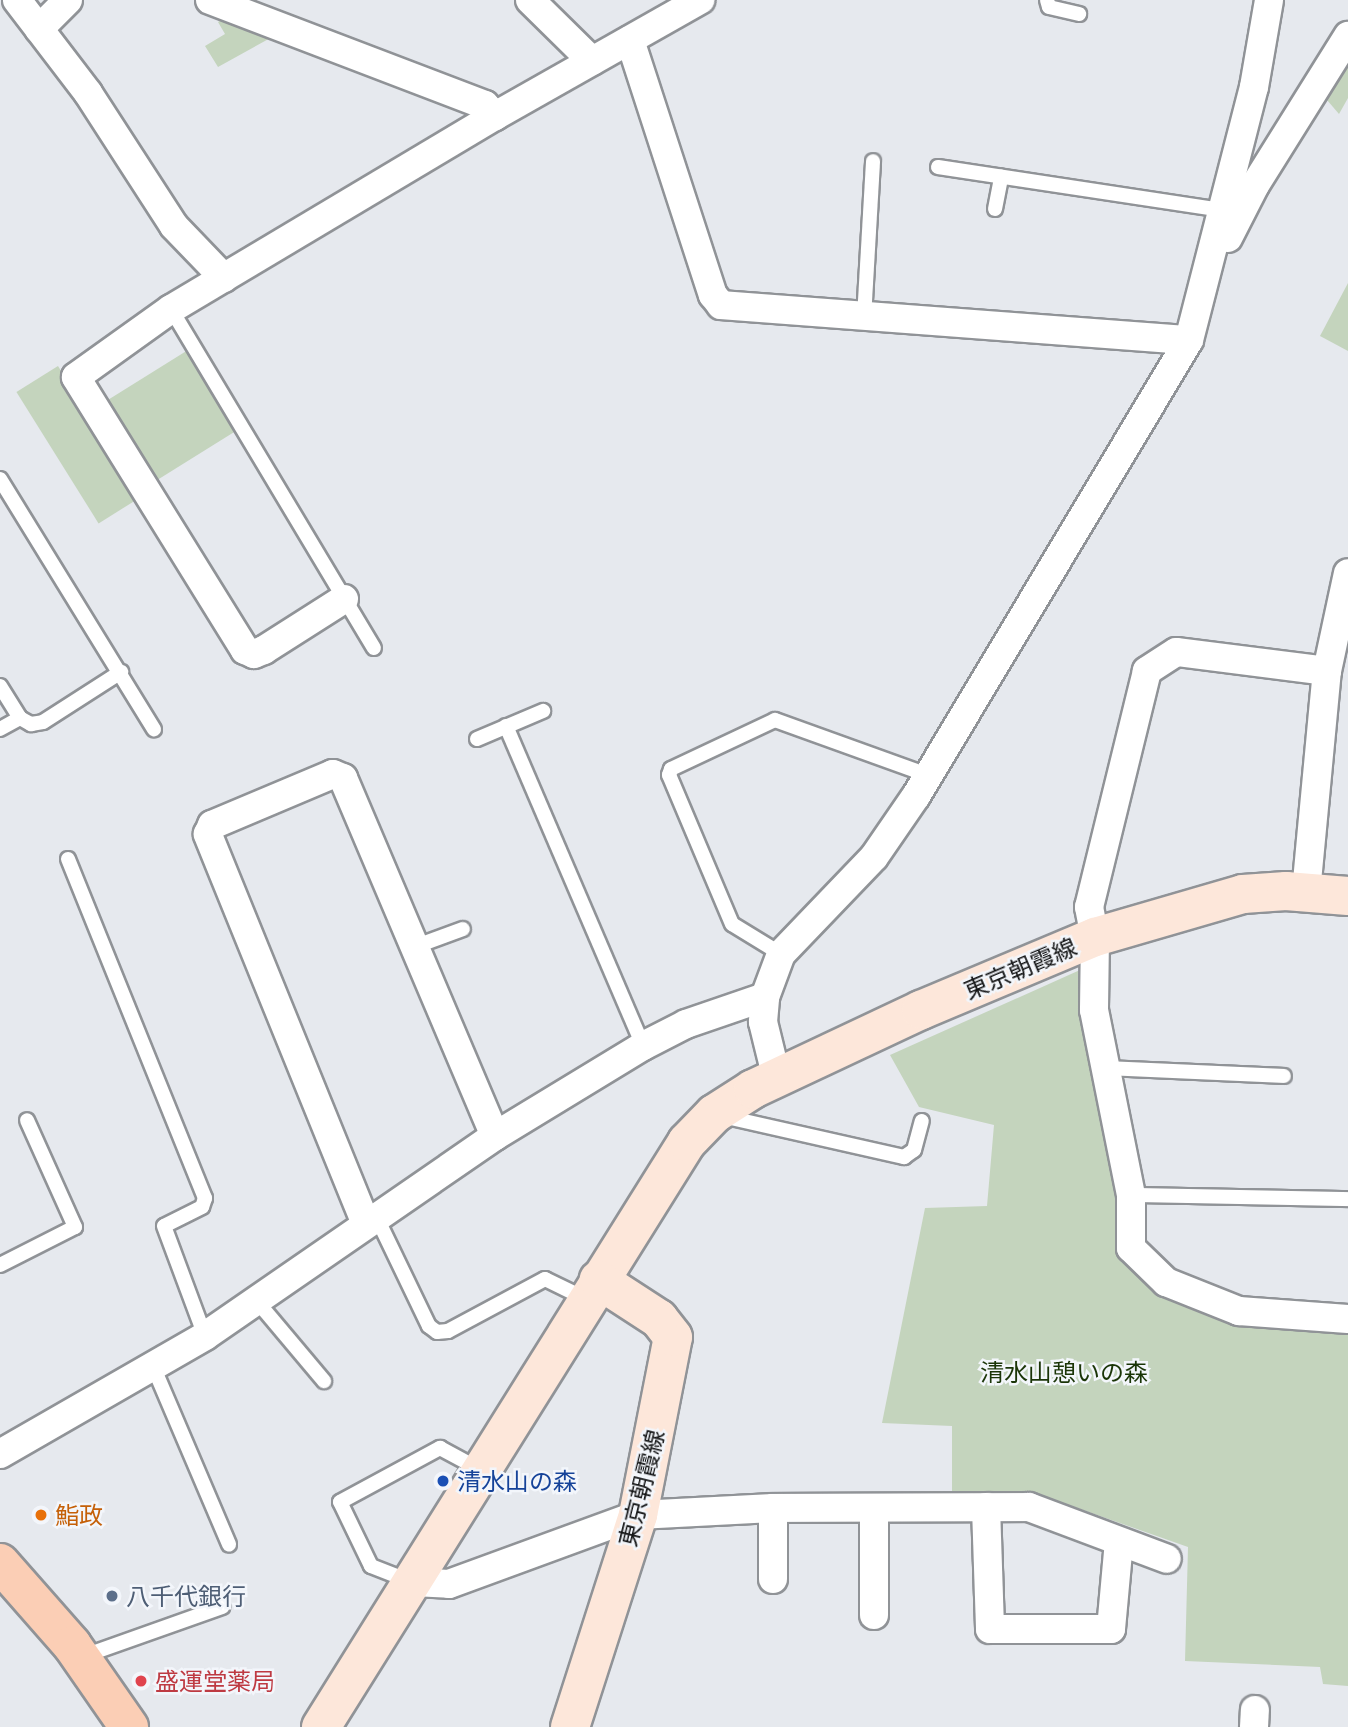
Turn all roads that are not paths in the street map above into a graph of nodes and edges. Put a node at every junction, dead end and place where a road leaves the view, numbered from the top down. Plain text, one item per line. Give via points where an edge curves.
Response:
1 (17, 0) edge
2 (68, 0) edge
3 (210, 0) edge
4 (530, 0) edge
5 (700, 0) edge
6 (1047, 0) edge
7 (1269, 0) edge
8 (1079, 14) dead end
9 (39, 29) junction
10 (1348, 36) edge
11 (630, 40) junction
12 (592, 61) junction
13 (495, 116) junction
14 (873, 161) dead end
15 (938, 167) dead end
16 (1001, 177) junction
17 (995, 209) dead end
18 (1223, 210) junction
19 (224, 278) junction
20 (1206, 278) junction
21 (171, 309) junction
22 (864, 318) junction
23 (1189, 340) junction
24 (0, 479) edge
25 (1348, 573) edge
26 (344, 599) junction
27 (374, 648) dead end
28 (1327, 671) junction
29 (121, 672) junction
30 (0, 686) edge
31 (543, 711) dead end
32 (20, 718) junction
33 (506, 726) junction
34 (0, 729) edge
35 (154, 729) dead end
36 (477, 739) dead end
37 (928, 775) junction
38 (68, 859) dead end
39 (1306, 892) junction
40 (1348, 896) edge
41 (463, 929) dead end
42 (1095, 937) junction
43 (414, 947) junction
44 (781, 954) junction
45 (765, 997) junction
46 (643, 1046) junction
47 (1107, 1068) junction
48 (1284, 1076) dead end
49 (776, 1079) junction
50 (714, 1114) junction
51 (27, 1120) dead end
52 (922, 1121) dead end
53 (495, 1136) junction
54 (1131, 1195) junction
55 (1348, 1199) edge
56 (371, 1220) junction
57 (0, 1265) edge
58 (593, 1290) junction
59 (257, 1300) junction
60 (1348, 1320) edge
61 (205, 1336) junction
62 (153, 1366) junction
63 (324, 1381) dead end
64 (0, 1454) edge
65 (480, 1470) junction
66 (986, 1507) junction
67 (773, 1508) junction
68 (874, 1508) junction
69 (638, 1515) junction
70 (1119, 1541) junction
71 (229, 1544) dead end
72 (1167, 1559) dead end
73 (0, 1565) edge
74 (773, 1579) dead end
75 (412, 1582) junction
76 (222, 1607) dead end
77 (874, 1615) dead end
78 (80, 1657) junction
79 (129, 1727) edge
80 (321, 1727) edge
81 (570, 1727) edge

1 - 9 street
2 - 9 street
3 - 13 street via 485,105
4 - 12 street
5 - 11 street
6 - 8 lane via 1049,7
7 - 18 street via 1254,87
9 - 19 street via 88,93 174,226
10 - 20 street via 1255,185
11 - 12 street
11 - 22 street via 713,295 720,304
12 - 13 street
13 - 19 street
14 - 22 lane
15 - 16 lane
16 - 17 lane
16 - 18 lane
18 - 20 street
19 - 21 street
20 - 23 street
21 - 26 lane
21 - 26 street via 84,368 76,377 79,387 245,650 254,654 264,650
22 - 23 street
23 - 37 street
24 - 29 lane
25 - 28 street
26 - 27 lane
28 - 39 street
28 - 42 street via 1176,652 1147,671 1089,907
29 - 32 lane via 43,722 31,724
29 - 35 lane
30 - 32 lane
31 - 33 lane
32 - 34 lane
33 - 36 lane
33 - 46 lane
37 - 44 street via 874,858
37 - 44 lane via 775,720 671,769 669,775 732,924
38 - 61 lane via 205,1198 202,1207 164,1226
39 - 40 main road, 東京朝霞線
39 - 42 main road, 東京朝霞線 via 1243,894
41 - 43 lane
42 - 47 street via 1094,1010
42 - 49 main road, 東京朝霞線 via 921,1010
43 - 53 street
43 - 56 street via 339,773 207,829
44 - 45 street
45 - 46 street via 686,1024
45 - 49 street via 764,1039
46 - 53 street
47 - 48 lane
47 - 54 street
49 - 50 main road, 東京朝霞線
50 - 52 lane via 904,1157 914,1150
50 - 58 main road, 東京朝霞線 via 687,1142
51 - 57 lane via 75,1227
53 - 56 street
54 - 55 lane
54 - 60 street via 1132,1248 1166,1282 1239,1311
56 - 58 lane via 429,1326 437,1332 448,1331 545,1279
56 - 59 street
58 - 65 main road, 東京朝霞線
58 - 69 main road, 東京朝霞線 via 659,1319 673,1337
59 - 61 street
59 - 63 lane
61 - 62 street
62 - 64 street
62 - 71 lane
65 - 75 main road, 東京朝霞線
65 - 75 lane via 440,1448 340,1502 371,1566
66 - 68 street
66 - 70 street via 1029,1507
66 - 70 street via 990,1629 1111,1629
67 - 68 street
67 - 69 street
67 - 74 street
68 - 77 street
69 - 75 street via 449,1584
69 - 81 main road, 東京朝霞線
70 - 72 street
73 - 78 main road
75 - 80 main road, 東京朝霞線
76 - 78 lane
78 - 79 main road

